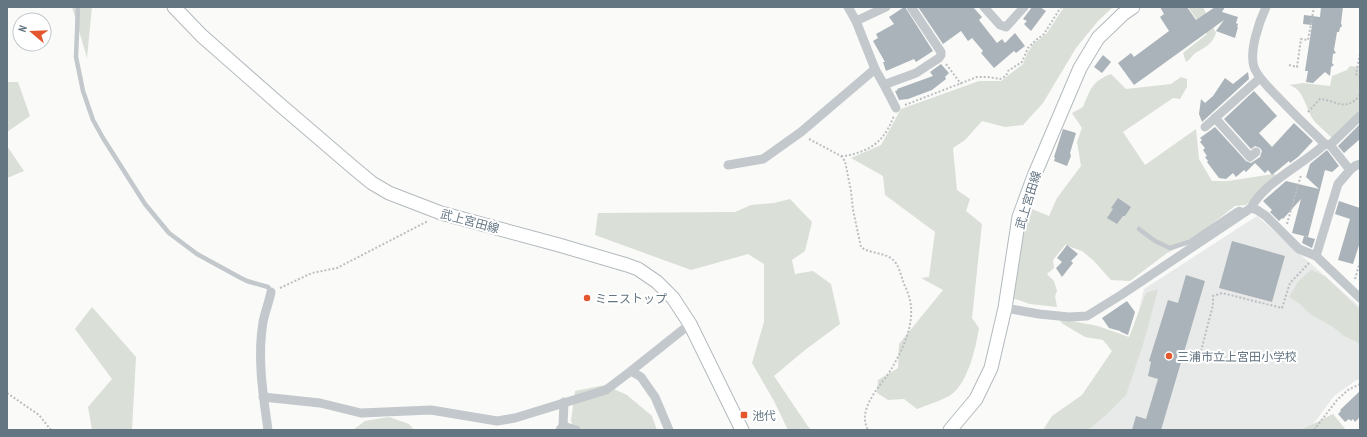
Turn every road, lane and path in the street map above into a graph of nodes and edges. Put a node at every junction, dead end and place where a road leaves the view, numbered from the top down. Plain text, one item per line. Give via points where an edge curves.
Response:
1 (78, 7) edge
2 (174, 7) edge
3 (848, 7) edge
4 (886, 7) edge
5 (911, 7) edge
6 (984, 7) edge
7 (1024, 7) edge
8 (1061, 7) edge
9 (1133, 7) edge
10 (1266, 7) edge
11 (1314, 7) edge
12 (856, 21) junction
13 (1360, 54) edge
14 (941, 56) junction
15 (1289, 65) dead end
16 (875, 69) junction
17 (1360, 77) edge
18 (1260, 78) junction
19 (884, 83) junction
20 (961, 84) junction
21 (1360, 96) edge
22 (896, 108) junction
23 (1308, 112) dead end
24 (1360, 116) edge
25 (1216, 118) junction
26 (1205, 127) dead end
27 (799, 134) junction
28 (1327, 144) junction
29 (1256, 152) dead end
30 (841, 156) junction
31 (1304, 161) junction
32 (728, 164) dead end
33 (1360, 164) edge
34 (1350, 170) junction
35 (1249, 210) junction
36 (441, 213) junction
37 (1288, 223) dead end
38 (1139, 229) dead end
39 (1316, 256) junction
40 (1360, 262) edge
41 (1350, 289) junction
42 (271, 292) junction
43 (1360, 298) edge
44 (1005, 308) junction
45 (690, 324) junction
46 (1187, 360) dead end
47 (631, 372) junction
48 (1360, 384) edge
49 (8, 394) edge
50 (263, 397) junction
51 (564, 402) junction
52 (561, 428) edge
53 (51, 430) edge
54 (268, 430) edge
55 (576, 430) edge
56 (669, 430) edge
57 (742, 430) edge
58 (868, 430) edge
59 (950, 430) edge
60 (1314, 430) edge

1 - 42 lane via 76,57 83,91 93,120 145,204 169,233 197,254 238,277 268,287
2 - 36 main road, 武上宮田線 via 202,36 363,176 389,193
3 - 12 street
4 - 12 street
5 - 14 street via 941,52
6 - 7 street via 1003,27 1006,27
8 - 20 path via 1044,34 1028,48 1022,62 1008,71 1006,76 1000,79 977,78
9 - 44 main road, 武上宮田線 via 1098,38 1080,68 1034,176 1019,218
10 - 18 street via 1257,30 1252,59
11 - 15 path via 1308,40 1301,39 1297,66
12 - 16 street
13 - 17 path via 1356,74
14 - 19 street via 916,73
14 - 20 path
16 - 19 street
16 - 27 street
18 - 25 street
18 - 28 street
19 - 22 street
20 - 22 path
21 - 23 path via 1345,104 1320,99
22 - 30 path via 892,120 874,147
24 - 28 street
25 - 26 street
25 - 29 street via 1240,152 1250,157
27 - 30 path
27 - 32 street via 763,159
28 - 31 street
28 - 34 street
30 - 58 path via 845,161 861,247 893,259 908,291 911,304 911,316 904,343 892,368 870,398 865,419
31 - 35 street via 1272,184 1255,200
31 - 37 path
33 - 34 street
34 - 39 street via 1338,184
35 - 38 lane via 1235,210 1189,242 1170,248
35 - 39 street via 1258,210 1299,249
35 - 44 street via 1086,316 1069,317
36 - 42 path via 421,226 366,251 337,268 312,273
36 - 45 main road, 武上宮田線 via 593,254 638,269 666,289
39 - 41 street
39 - 46 path via 1290,283 1282,308 1222,293 1213,296 1200,356 1192,362
40 - 41 path via 1354,284
41 - 43 street
42 - 50 street via 261,339
44 - 59 main road, 武上宮田線 via 991,368 982,389 970,408
45 - 47 street
45 - 57 main road, 武上宮田線
47 - 51 street via 606,390
47 - 56 street via 641,377 655,397
48 - 60 path via 1337,400
49 - 53 path via 38,416
50 - 51 street via 320,403 361,413 432,410 497,421 515,418
50 - 54 street
51 - 52 street
52 - 55 street

